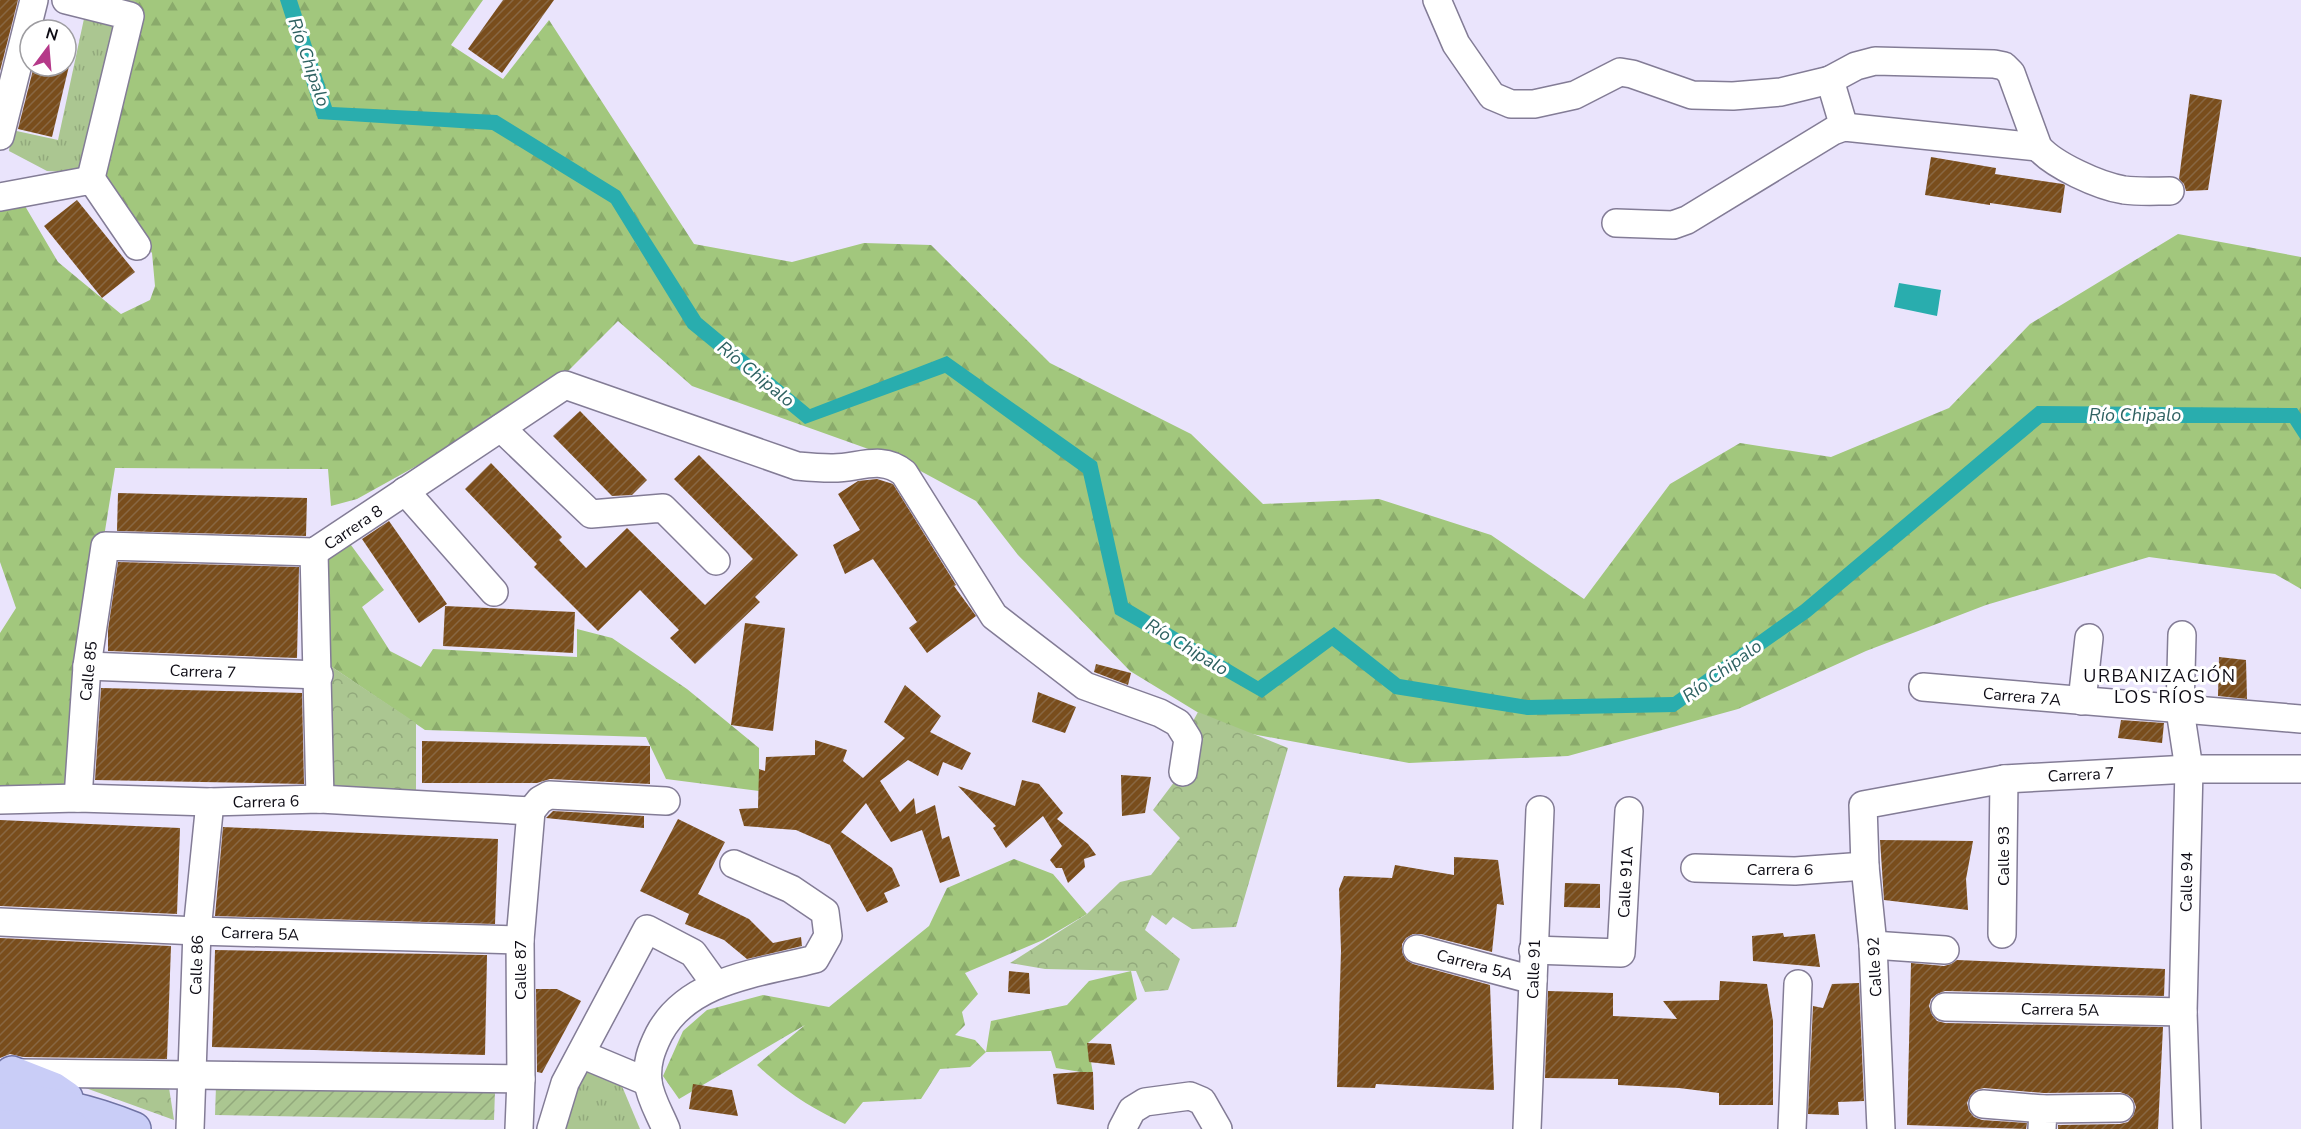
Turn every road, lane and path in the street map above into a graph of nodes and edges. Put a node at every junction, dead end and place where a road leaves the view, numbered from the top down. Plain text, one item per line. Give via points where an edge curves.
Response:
1 (34, 0) edge
2 (66, 0) edge
3 (1437, 0) edge
4 (1830, 80) junction
5 (1844, 127) junction
6 (0, 136) edge
7 (2038, 147) junction
8 (90, 182) junction
9 (2170, 191) dead end
10 (0, 197) edge
11 (1616, 223) dead end
12 (137, 246) dead end
13 (501, 428) junction
14 (405, 491) junction
15 (105, 546) joint
16 (314, 552) junction
17 (716, 561) dead end
18 (494, 592) dead end
19 (2182, 635) dead end
20 (2089, 638) dead end
21 (87, 666) junction
22 (319, 675) junction
23 (1923, 687) dead end
24 (2082, 701) junction
25 (2180, 710) junction
26 (2301, 719) edge
27 (2300, 761) edge
28 (2188, 769) junction
29 (1183, 772) dead end
30 (2004, 779) junction
31 (78, 798) junction
32 (320, 799) junction
33 (0, 800) edge
34 (666, 801) dead end
35 (210, 802) junction
36 (1863, 805) joint
37 (1540, 810) dead end
38 (531, 811) junction
39 (1629, 811) dead end
40 (734, 864) dead end
41 (1865, 866) junction
42 (1695, 868) dead end
43 (0, 922) edge
44 (197, 931) junction
45 (2002, 934) dead end
46 (520, 940) junction
47 (1874, 945) junction
48 (1416, 949) dead end
49 (1533, 950) junction
50 (1945, 950) dead end
51 (1621, 953) joint
52 (1533, 980) junction
53 (1798, 984) dead end
54 (716, 985) junction
55 (1945, 1007) dead end
56 (2179, 1012) junction
57 (581, 1054) junction
58 (193, 1075) junction
59 (521, 1079) junction
60 (4, 1082) edge
61 (648, 1082) junction
62 (1983, 1104) dead end
63 (2120, 1108) dead end
64 (2042, 1119) edge
65 (80, 1121) edge
66 (0, 1127) edge
67 (134, 1129) edge
68 (190, 1129) edge
69 (519, 1129) edge
70 (551, 1129) edge
71 (666, 1129) edge
72 (1122, 1129) edge
73 (1218, 1129) edge
74 (1527, 1129) edge
75 (1792, 1129) edge
76 (1881, 1129) edge
77 (2187, 1129) edge

1 - 6 street
2 - 8 street via 130,16
3 - 4 street via 1456,44 1491,96 1511,104 1575,96 1620,72 1692,95 1781,92
4 - 5 street
4 - 7 street via 1875,61 2004,66 2011,73
5 - 7 street
5 - 11 street via 1686,220 1672,225
7 - 9 street via 2076,173 2123,190
8 - 10 street
8 - 12 street
13 - 14 street, Carrera 8
13 - 17 street via 591,514 663,508
13 - 29 street, Carrera 8 via 564,385 797,466 832,469 877,463 894,465 904,473 994,616 1085,686 1178,723 1188,739
14 - 16 street, Carrera 8
14 - 18 street
15 - 16 street, Carrera 8
15 - 21 street, Calle 85
16 - 22 street
19 - 25 street, Calle 94
20 - 24 street
21 - 22 street, Carrera 7
21 - 31 street, Calle 85
22 - 32 street
23 - 24 street, Carrera 7A
24 - 25 street, Carrera 7A
25 - 26 street, Carrera 7A
25 - 28 street, Calle 94
27 - 28 street, Carrera 7
28 - 30 street, Carrera 7
28 - 56 street, Calle 94
30 - 36 street, Carrera 7
30 - 45 street, Calle 93
31 - 33 street, Carrera 6
31 - 35 street, Carrera 6
32 - 35 street, Carrera 6
32 - 38 street, Carrera 6
34 - 38 street via 549,795
35 - 44 street, Calle 86
36 - 41 street, Calle 92
37 - 49 street, Calle 91
38 - 46 street, Calle 87
39 - 51 street, Calle 91A
40 - 54 street via 791,889 825,912 828,936 815,959
41 - 42 street, Carrera 6 via 1795,871
41 - 47 street, Calle 92
43 - 44 street, Carrera 5A
44 - 46 street, Carrera 5A
44 - 58 street, Calle 86
46 - 59 street, Calle 87
47 - 50 street
47 - 76 street, Calle 92
48 - 52 street, Carrera 5A
49 - 51 street, Carrera 5A
49 - 52 street, Calle 91
52 - 74 street, Calle 91
53 - 75 street
54 - 57 street via 693,953 647,929
54 - 61 street via 691,997 671,1015 648,1060
55 - 56 street, Carrera 5A
56 - 77 street, Calle 94
57 - 61 street
57 - 70 street via 565,1083
58 - 59 street
58 - 60 street
58 - 68 street, Calle 86
59 - 69 street, Calle 87
60 - 65 main road
61 - 71 street
62 - 64 street
63 - 64 street
65 - 66 main road
65 - 67 main road
72 - 73 street via 1132,1110 1145,1102 1190,1095 1202,1101

